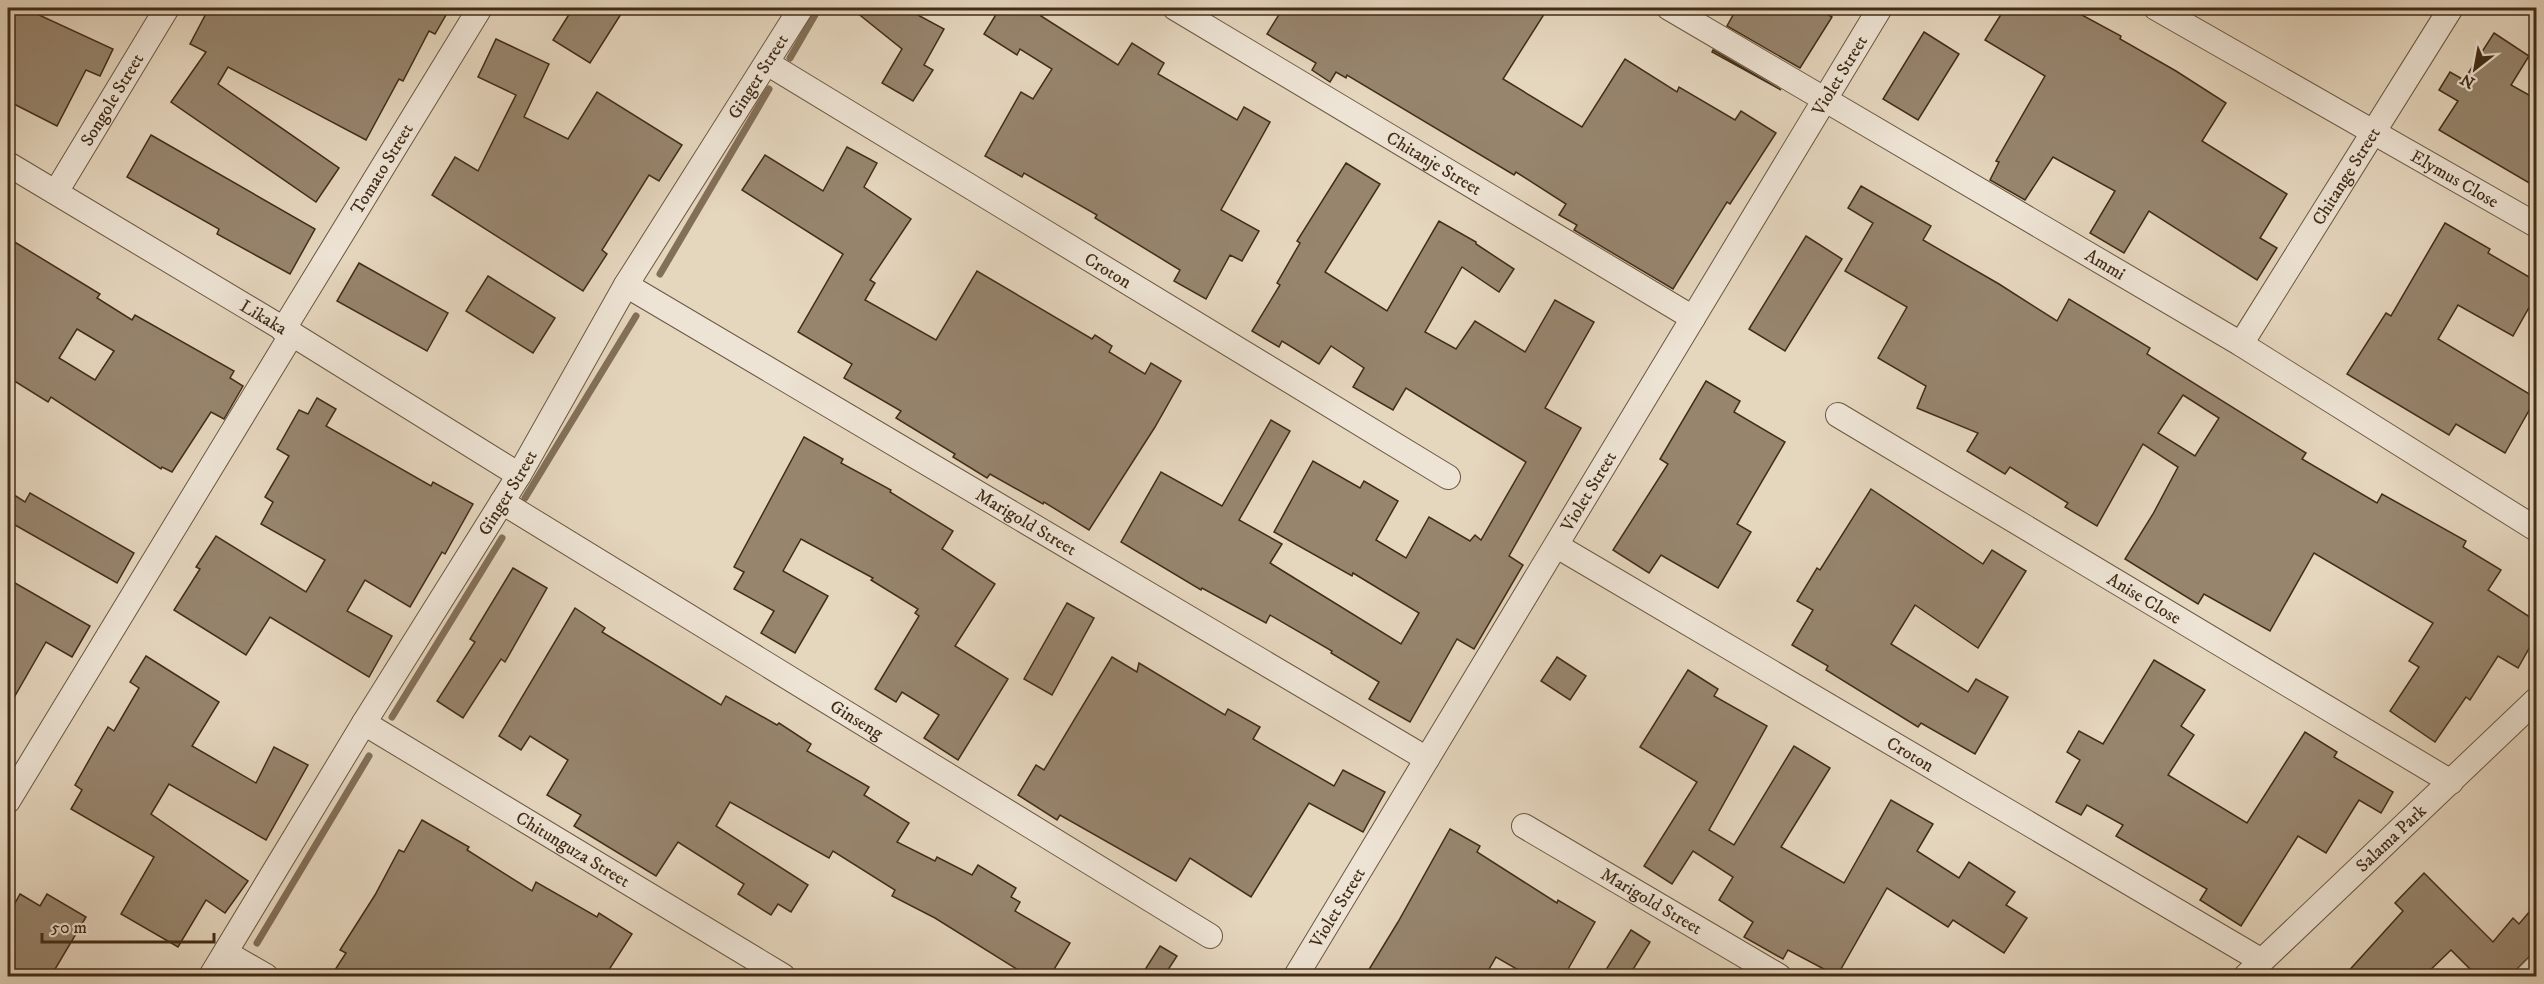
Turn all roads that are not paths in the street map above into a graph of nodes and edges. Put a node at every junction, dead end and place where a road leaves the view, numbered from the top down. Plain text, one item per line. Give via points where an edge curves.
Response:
1 (167, 8) edge
2 (480, 8) edge
3 (801, 8) edge
4 (1174, 8) edge
5 (1670, 8) edge
6 (1880, 8) edge
7 (2156, 8) edge
8 (2451, 8) edge
9 (767, 63) junction
10 (1823, 100) junction
11 (2373, 131) junction
12 (8, 164) edge
13 (56, 192) junction
14 (2536, 225) edge
15 (626, 285) junction
16 (1693, 318) junction
17 (288, 332) junction
18 (2241, 344) junction
19 (1838, 415) dead end
20 (519, 475) junction
21 (1448, 477) dead end
22 (502, 502) junction
23 (2536, 529) edge
24 (1557, 546) junction
25 (2536, 700) edge
26 (364, 723) junction
27 (1427, 759) junction
28 (2451, 782) junction
29 (8, 801) edge
30 (1524, 826) dead end
31 (1210, 936) dead end
32 (226, 953) junction
33 (2536, 968) edge
34 (2254, 969) edge
35 (212, 976) edge
36 (266, 976) edge
37 (783, 976) edge
38 (1296, 976) edge
39 (1779, 976) edge
40 (2528, 976) edge

1 - 13 street, Songole Street
2 - 17 street, Tomato Street
3 - 9 street, Ginger Street
4 - 16 street, Chitanje Street
5 - 10 street, Ammi
6 - 10 street, Violet Street
7 - 11 street, Elymus Close
8 - 11 street, Chitange Street
9 - 15 street, Ginger Street
9 - 21 street, Croton
10 - 16 street, Violet Street
10 - 18 street, Ammi
11 - 14 street, Elymus Close
11 - 18 street, Chitange Street
12 - 13 street, Likaka
13 - 17 street, Likaka
15 - 20 street, Ginger Street
15 - 27 street, Marigold Street
16 - 24 street, Violet Street
17 - 20 street, Likaka
17 - 29 street, Tomato Street
18 - 23 street, Ammi
19 - 28 street, Anise Close
20 - 22 street, Ginger Street
22 - 26 street, Ginger Street
22 - 31 street, Ginseng
24 - 27 street, Violet Street
24 - 34 street, Croton
25 - 28 street, Salama Park
26 - 32 street, Ginger Street
26 - 37 street, Chitunguza Street
27 - 38 street, Violet Street
28 - 34 street, Salama Park
30 - 39 street, Marigold Street
32 - 35 street, Ginger Street
32 - 36 street
33 - 40 street

